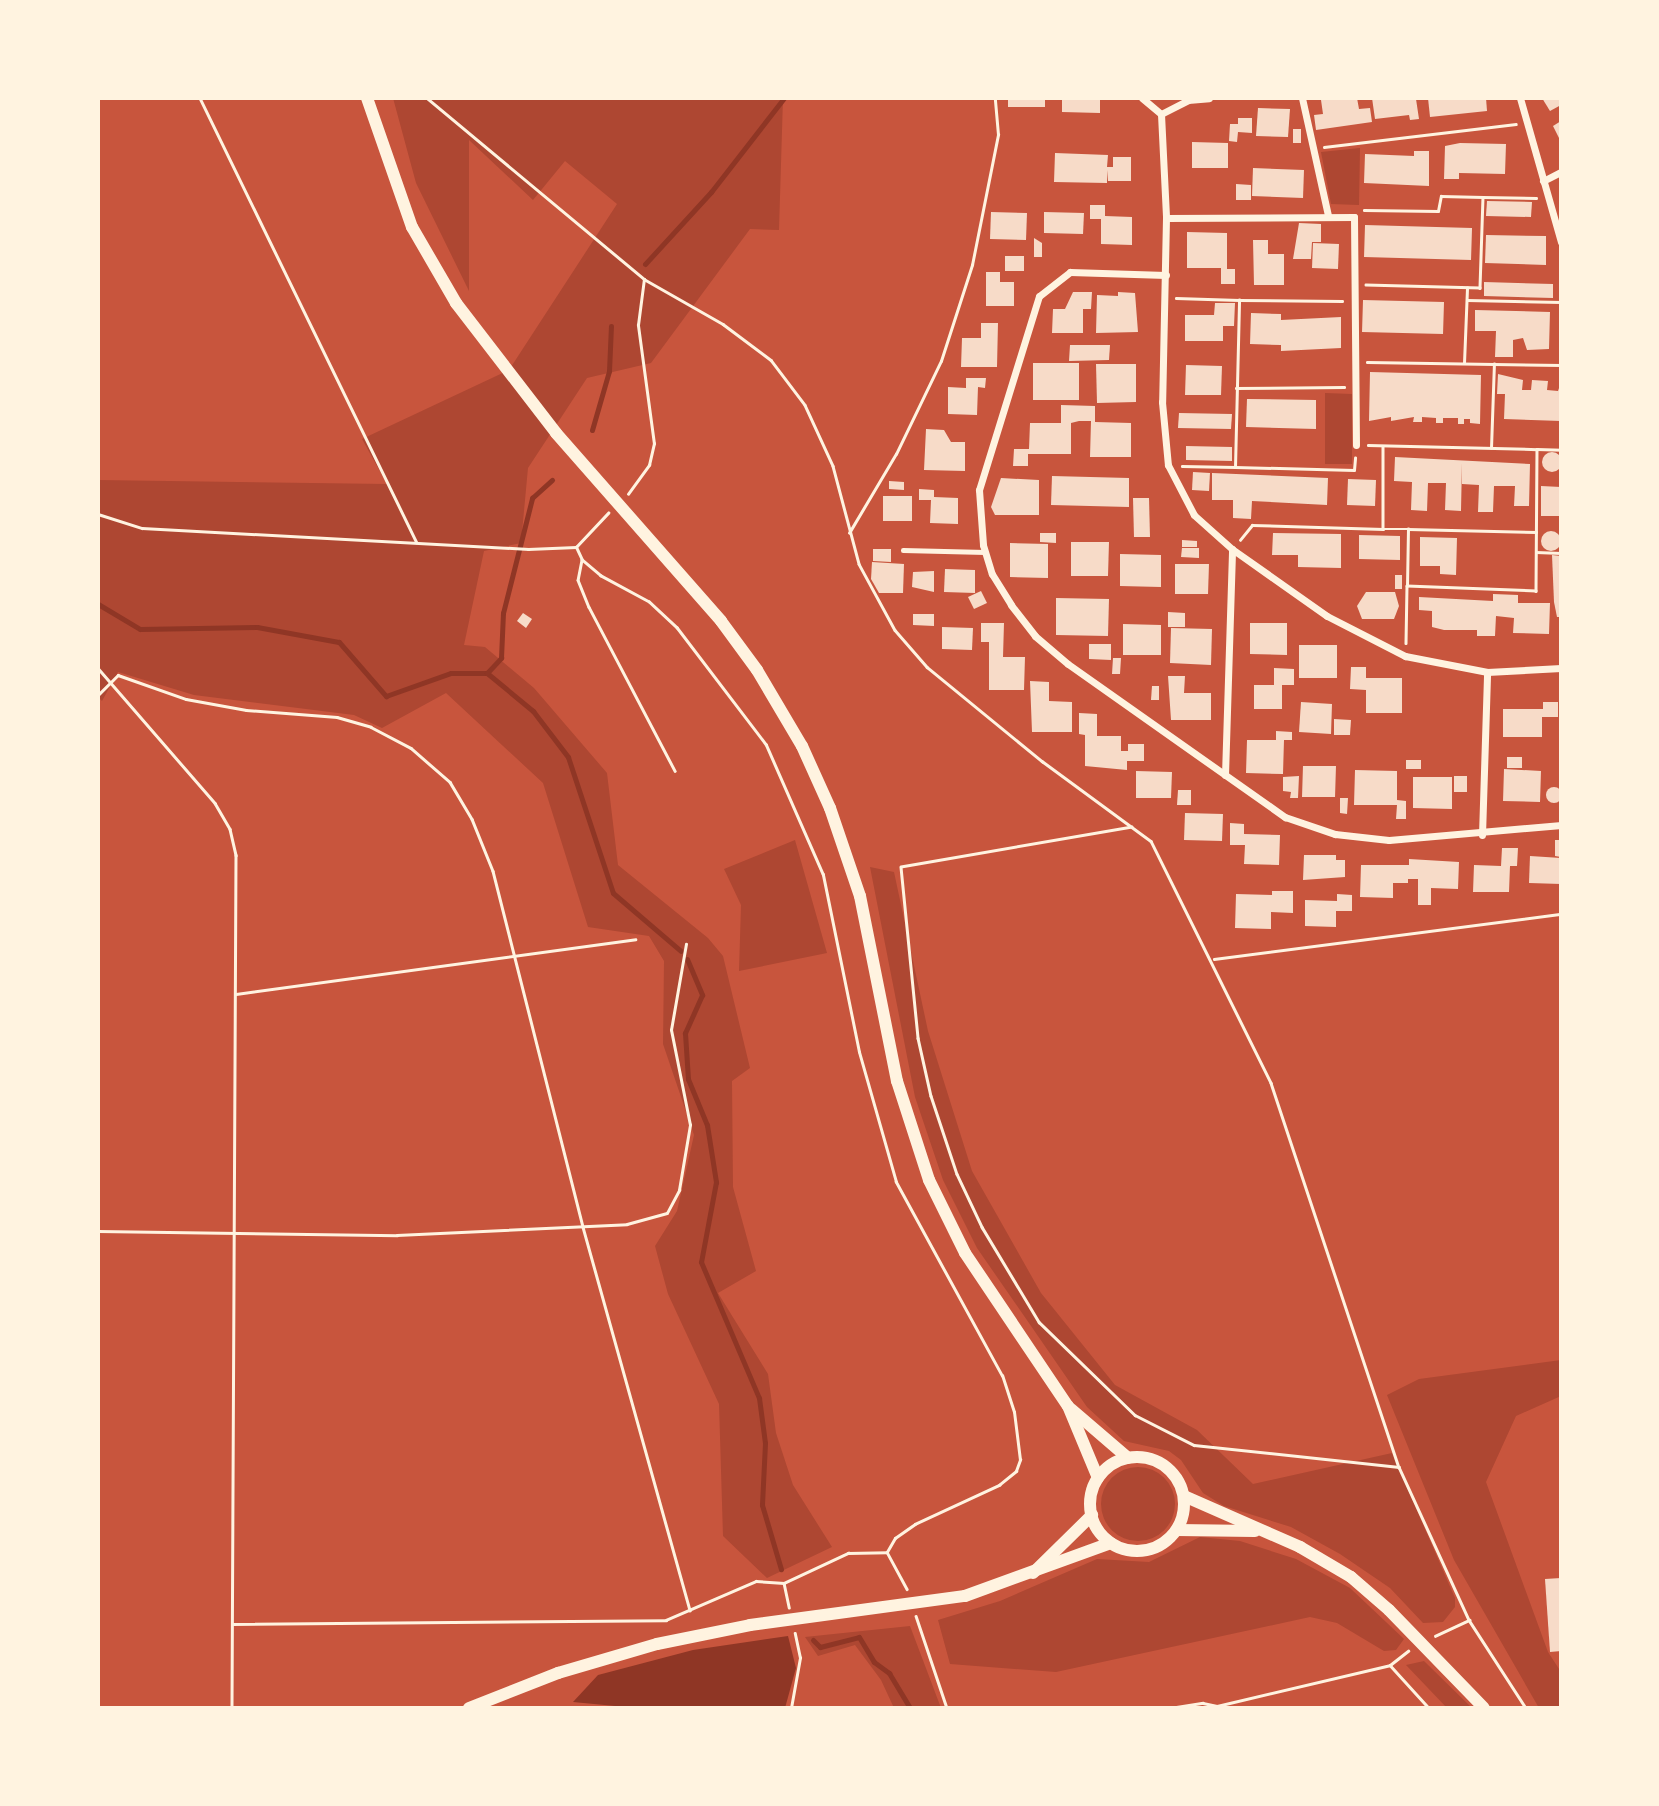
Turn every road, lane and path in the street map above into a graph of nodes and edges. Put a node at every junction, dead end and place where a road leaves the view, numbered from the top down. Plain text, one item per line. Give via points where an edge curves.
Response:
1 (200, 98) edge
2 (368, 98) edge
3 (426, 98) edge
4 (995, 98) edge
5 (1142, 98) edge
6 (1209, 98) edge
7 (1302, 98) edge
8 (1520, 98) edge
9 (1161, 114) junction
10 (1527, 122) junction
11 (1314, 148) junction
12 (1561, 172) edge
13 (1543, 181) junction
14 (1483, 197) junction
15 (1548, 198) junction
16 (1328, 215) junction
17 (1354, 217) junction
18 (1166, 218) junction
19 (1561, 242) edge
20 (1166, 275) junction
21 (644, 279) junction
22 (1353, 284) junction
23 (1467, 288) junction
24 (1166, 297) junction
25 (1239, 300) junction
26 (1466, 300) junction
27 (1352, 301) junction
28 (1561, 302) edge
29 (1353, 362) junction
30 (1464, 363) junction
31 (1494, 364) junction
32 (1561, 365) edge
33 (1354, 387) junction
34 (1236, 388) junction
35 (1356, 445) junction
36 (1383, 446) junction
37 (1491, 448) junction
38 (1537, 449) junction
39 (1561, 450) edge
40 (1168, 465) junction
41 (1234, 467) junction
42 (619, 502) dead end
43 (611, 510) dead end
44 (98, 514) edge
45 (1383, 529) junction
46 (1408, 529) junction
47 (1536, 532) junction
48 (849, 533) junction
49 (417, 542) junction
50 (576, 547) junction
51 (1232, 549) junction
52 (903, 550) dead end
53 (985, 552) junction
54 (1536, 552) junction
55 (1561, 552) edge
56 (582, 560) junction
57 (1406, 586) junction
58 (1405, 656) junction
59 (98, 668) edge
60 (1561, 668) edge
61 (1487, 671) junction
62 (110, 680) junction
63 (98, 695) edge
64 (675, 771) dead end
65 (1225, 775) junction
66 (1561, 825) edge
67 (1132, 827) junction
68 (1482, 835) junction
69 (1561, 914) edge
70 (635, 939) dead end
71 (686, 944) dead end
72 (514, 957) junction
73 (1212, 960) junction
74 (236, 994) junction
75 (583, 1227) junction
76 (98, 1231) edge
77 (234, 1231) junction
78 (1068, 1406) junction
79 (1128, 1458) junction
80 (1399, 1466) junction
81 (1098, 1478) junction
82 (1184, 1496) junction
83 (1091, 1515) junction
84 (1177, 1530) junction
85 (1262, 1531) junction
86 (1111, 1543) junction
87 (887, 1552) junction
88 (1030, 1575) junction
89 (910, 1600) dead end
90 (690, 1610) junction
91 (914, 1612) dead end
92 (1469, 1620) junction
93 (232, 1624) junction
94 (1421, 1642) junction
95 (800, 1658) dead end
96 (1390, 1665) junction
97 (1217, 1707) edge
98 (232, 1708) edge
99 (468, 1708) edge
100 (790, 1708) edge
101 (947, 1708) edge
102 (1170, 1708) edge
103 (1429, 1708) edge
104 (1483, 1708) edge
105 (1526, 1708) edge

1 - 49 path
2 - 78 main road via 397,191 442,281 496,359 757,670 817,777 860,896 900,1090 929,1180 970,1262
3 - 21 path
4 - 48 path via 998,135 972,265 941,361
5 - 9 street
6 - 9 street via 1188,100
7 - 11 street
8 - 10 street
9 - 18 street
10 - 11 path
10 - 13 street
11 - 16 street
12 - 13 street
13 - 15 street
14 - 15 path
14 - 17 path via 1441,196 1438,211 1354,210
14 - 23 path via 1480,288
15 - 19 street
16 - 17 street
16 - 18 street
17 - 22 street
18 - 20 street
20 - 24 street
20 - 53 street via 1070,272 1038,296 984,463 979,519
21 - 42 path via 638,324 654,444 636,486
21 - 48 path via 723,324 771,360 805,405 834,466
22 - 23 path
22 - 27 street
23 - 26 path
24 - 25 path
24 - 40 street via 1162,402
25 - 27 path
25 - 34 path
26 - 28 path
26 - 30 path
27 - 29 street
29 - 30 path
29 - 33 street
30 - 31 path
31 - 32 path
31 - 37 path
33 - 34 path
33 - 35 street
34 - 41 path
35 - 36 path
35 - 41 path via 1354,470
36 - 37 path
36 - 45 path
37 - 38 path
38 - 39 path
38 - 47 path
40 - 41 path
40 - 51 street via 1194,515
43 - 50 path
44 - 49 path via 142,528
45 - 46 path
45 - 51 path via 1252,525
46 - 47 path
46 - 57 path
47 - 54 path
48 - 67 path via 873,596 926,667
49 - 50 path via 517,549
50 - 56 path
51 - 58 street via 1364,639
51 - 65 street
52 - 53 lane
53 - 65 street via 992,574 1035,636
54 - 55 path
54 - 57 path via 1536,591
56 - 64 path via 578,580 589,607
56 - 87 path via 649,602 677,628 766,745 823,876 859,1052 896,1182 933,1257 984,1337 1014,1412 1021,1449 1016,1471 999,1485 915,1524 895,1538
57 - 58 path
58 - 61 street
59 - 62 path
60 - 61 street
61 - 68 street
62 - 63 path
62 - 72 path via 118,675 186,699 246,710 337,717 371,727 411,748 450,782 472,819 493,871
62 - 74 path via 215,803 230,829 236,855
65 - 68 street via 1286,817 1335,834 1389,840
66 - 68 street
67 - 73 path via 1151,841 1167,866
67 - 80 path via 901,867 918,1038 957,1174 982,1227 1040,1322 1135,1415 1194,1445
69 - 73 path
70 - 72 path
71 - 75 path via 671,1030 691,1125 679,1190 667,1213 627,1224
72 - 74 path
72 - 75 path
73 - 80 path via 1271,1083
74 - 77 path
75 - 77 path via 397,1235
75 - 90 path
76 - 77 path
77 - 93 path
78 - 79 main road
78 - 81 main road
79 - 81 main road via 1109,1466
79 - 82 main road via 1150,1458 1163,1464 1174,1474
80 - 92 path
81 - 83 main road via 1090,1497
82 - 84 main road via 1184,1514
82 - 85 main road
83 - 86 main road
83 - 88 main road
84 - 85 main road
84 - 86 main road via 1147,1550
85 - 94 main road via 1351,1577
86 - 88 main road
87 - 89 path
87 - 90 path via 848,1553 784,1583 756,1581
88 - 99 main road via 965,1597 750,1625 617,1655
90 - 93 path via 666,1620 638,1623
91 - 101 path
92 - 94 path
92 - 105 path
93 - 98 path
94 - 96 path
94 - 104 main road
95 - 100 path
96 - 97 path
96 - 103 path
97 - 102 path via 1203,1703

